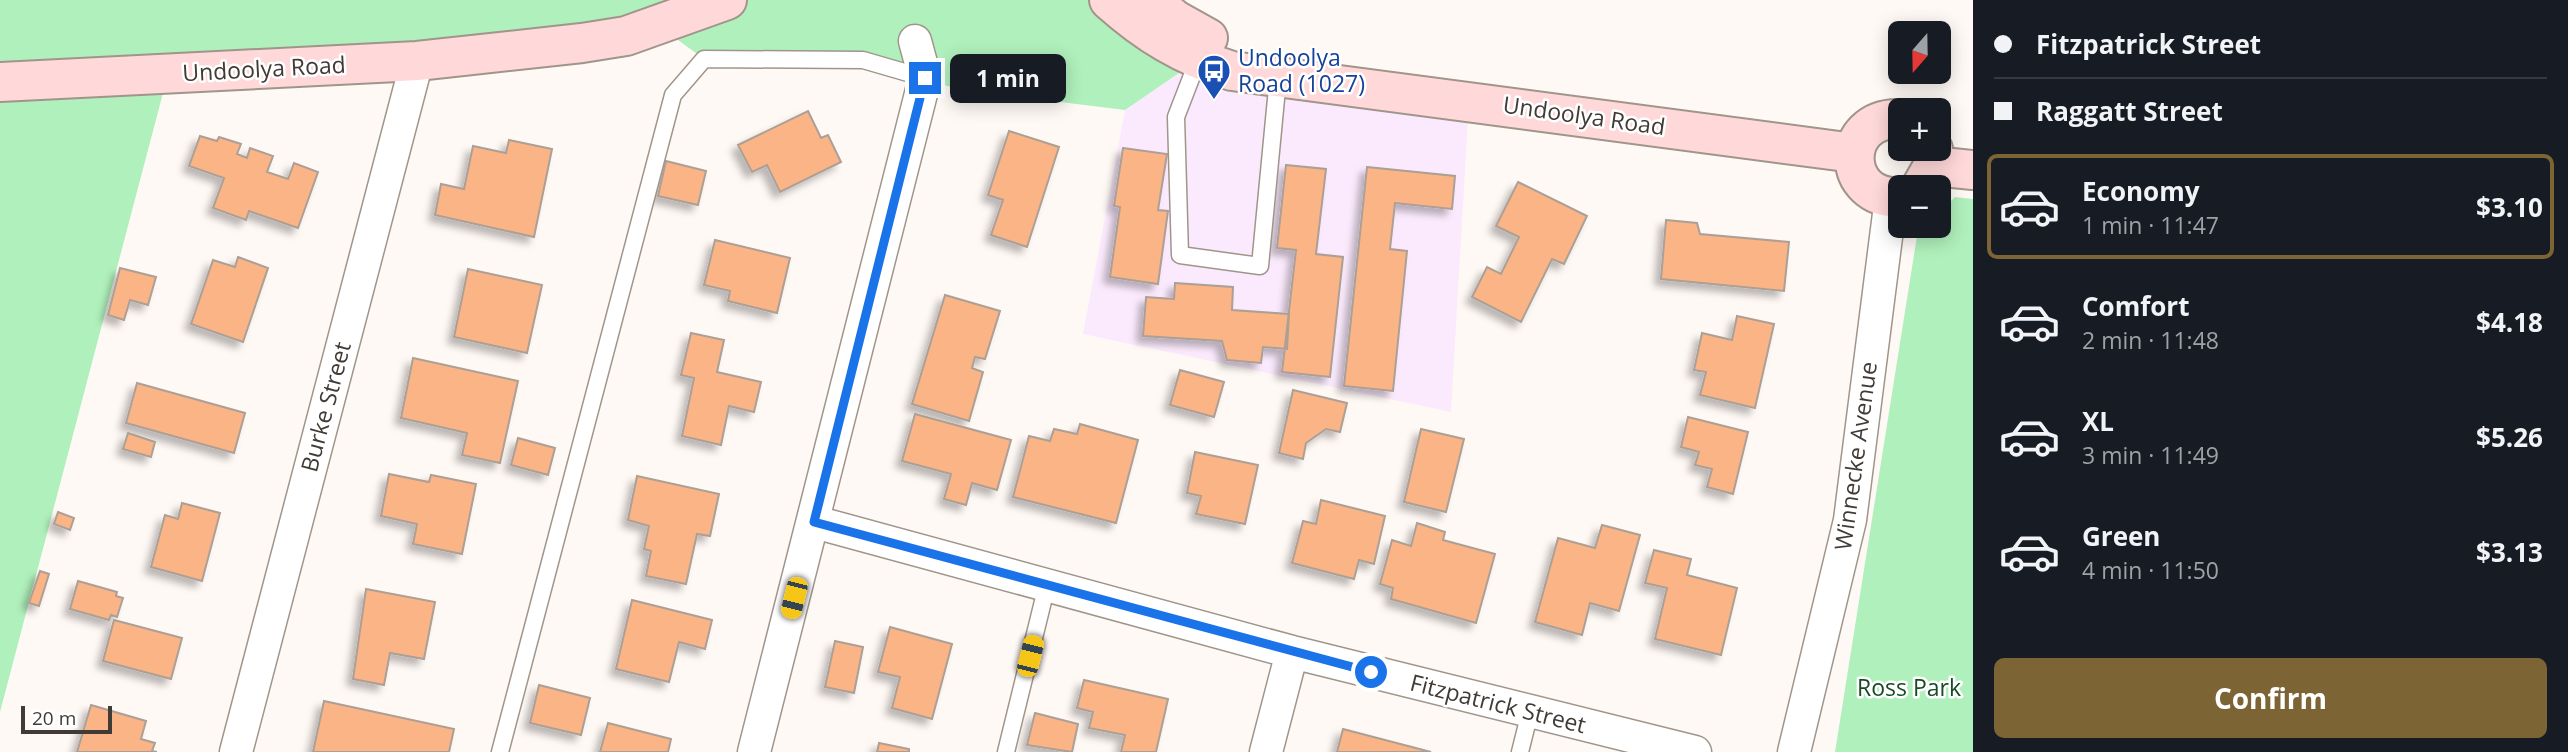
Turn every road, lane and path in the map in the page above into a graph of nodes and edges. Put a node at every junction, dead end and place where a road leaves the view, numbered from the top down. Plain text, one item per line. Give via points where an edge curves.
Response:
1 (671, 0) edge
2 (727, 0) edge
3 (1109, 0) edge
4 (1152, 0) edge
5 (915, 41) dead end
6 (527, 49) junction
7 (1198, 60) junction
8 (417, 61) junction
9 (925, 78) junction
10 (1296, 80) junction
11 (0, 82) edge
12 (1888, 120) edge
13 (1854, 153) junction
14 (1973, 170) edge
15 (1941, 175) edge
16 (1888, 184) edge
17 (1905, 238) edge
18 (814, 522) junction
19 (1047, 585) junction
20 (1292, 652) junction
21 (1530, 712) junction
22 (236, 752) edge
23 (500, 752) edge
24 (754, 752) edge
25 (1006, 752) edge
26 (1266, 752) edge
27 (1520, 752) edge
28 (1695, 752) edge
29 (1794, 752) edge

1 - 6 main road, Undoolya Road via 638,16
2 - 6 main road, Undoolya Road via 626,36
3 - 7 main road, Undoolya Road via 1139,27
4 - 10 main road, Undoolya Road via 1174,19 1235,53
5 - 9 street
6 - 8 main road, Undoolya Road
7 - 10 main road, Undoolya Road via 1232,71
7 - 10 lane via 1176,117 1180,255 1260,265
8 - 11 main road, Undoolya Road
8 - 22 street, Burke Street
9 - 18 street
9 - 23 lane via 863,60 704,59 673,95
10 - 13 main road, Undoolya Road
12 - 13 main road via 1876,122 1858,140
13 - 16 main road via 1859,178 1867,188
14 - 15 main road
17 - 29 street, Winnecke Avenue via 1850,520
18 - 19 street, Fitzpatrick Street
18 - 24 street
19 - 20 street, Fitzpatrick Street
19 - 25 lane
20 - 21 street, Fitzpatrick Street
20 - 26 street
21 - 27 lane
21 - 28 street, Fitzpatrick Street

